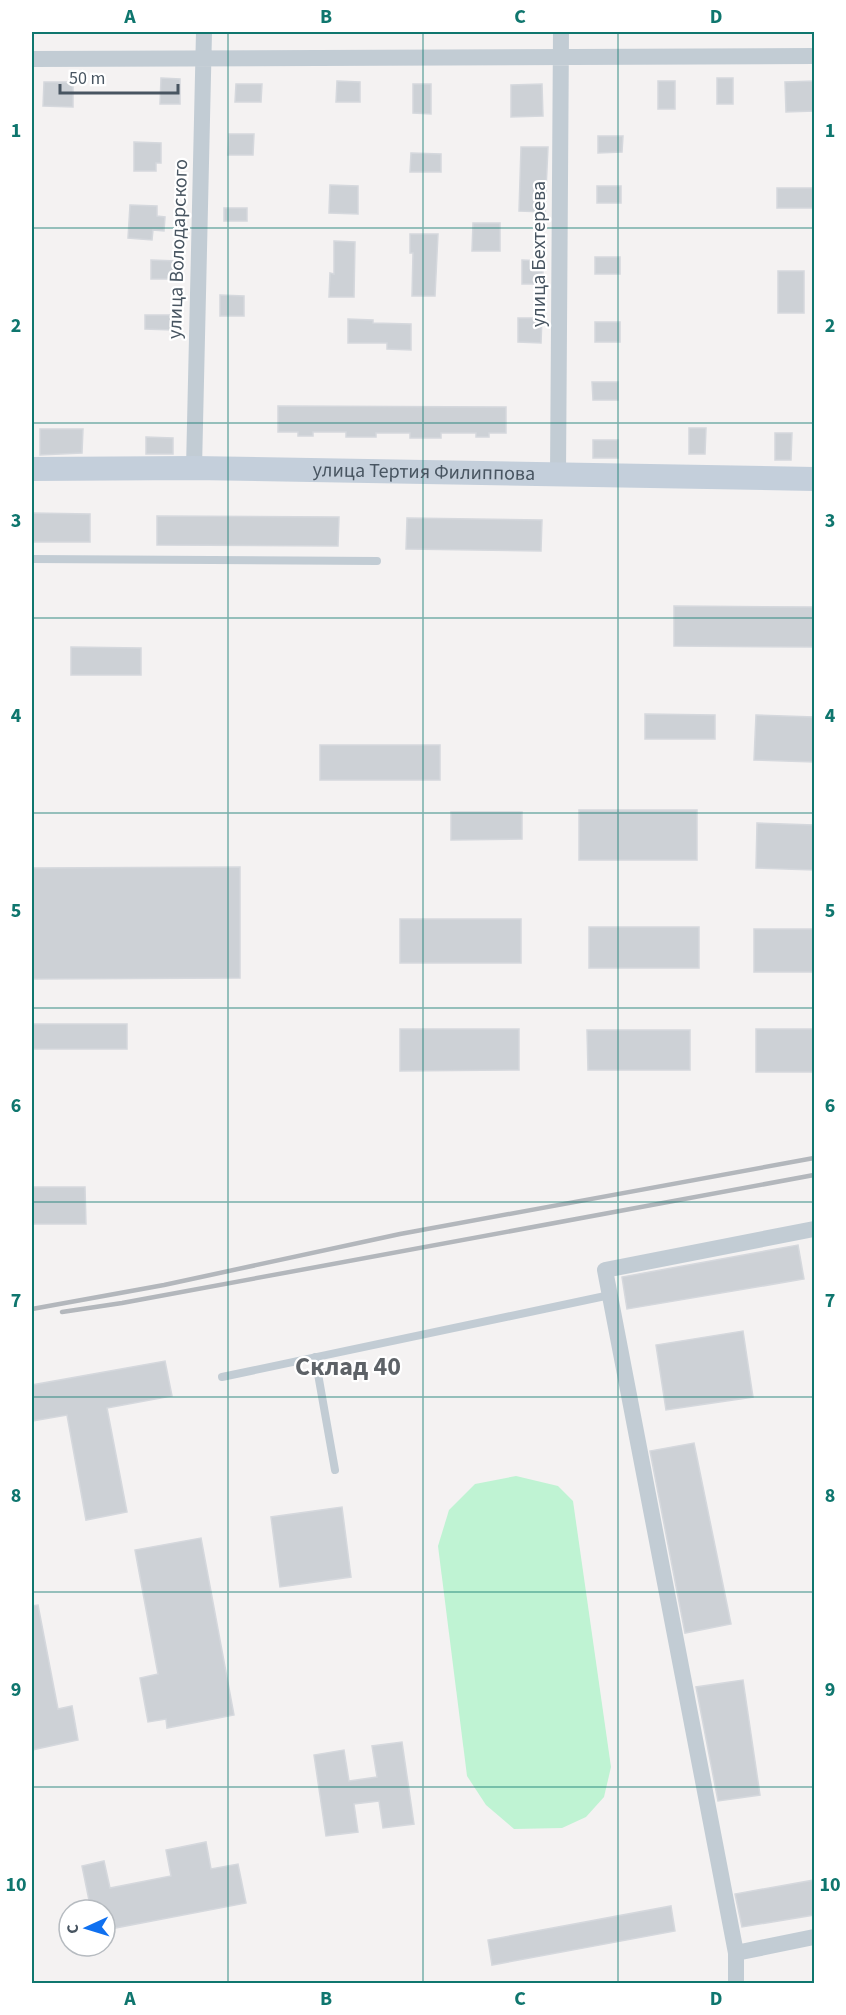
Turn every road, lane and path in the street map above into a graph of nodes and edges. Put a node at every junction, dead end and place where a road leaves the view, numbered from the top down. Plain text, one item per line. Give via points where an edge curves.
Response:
1 (204, 32) edge
2 (561, 32) edge
3 (561, 56) junction
4 (814, 56) edge
5 (204, 58) junction
6 (32, 59) edge
7 (194, 468) junction
8 (32, 469) edge
9 (558, 476) junction
10 (814, 479) edge
11 (32, 559) edge
12 (377, 561) dead end
13 (814, 1229) edge
14 (610, 1295) junction
15 (315, 1357) junction
16 (222, 1377) dead end
17 (335, 1470) dead end
18 (814, 1937) edge
19 (736, 1953) junction
20 (736, 1983) edge

1 - 5 street, улица Володарского
2 - 3 street, улица Бехтерева
3 - 4 street
3 - 5 street
3 - 9 street, улица Бехтерева
5 - 6 street
5 - 7 street, улица Володарского
7 - 8 street, улица Тертия Филиппова
7 - 9 street, улица Тертия Филиппова
9 - 10 street, улица Тертия Филиппова
11 - 12 lane
13 - 14 street via 605,1270
14 - 15 lane
14 - 19 street
15 - 16 lane
15 - 17 lane
18 - 19 street
19 - 20 street

